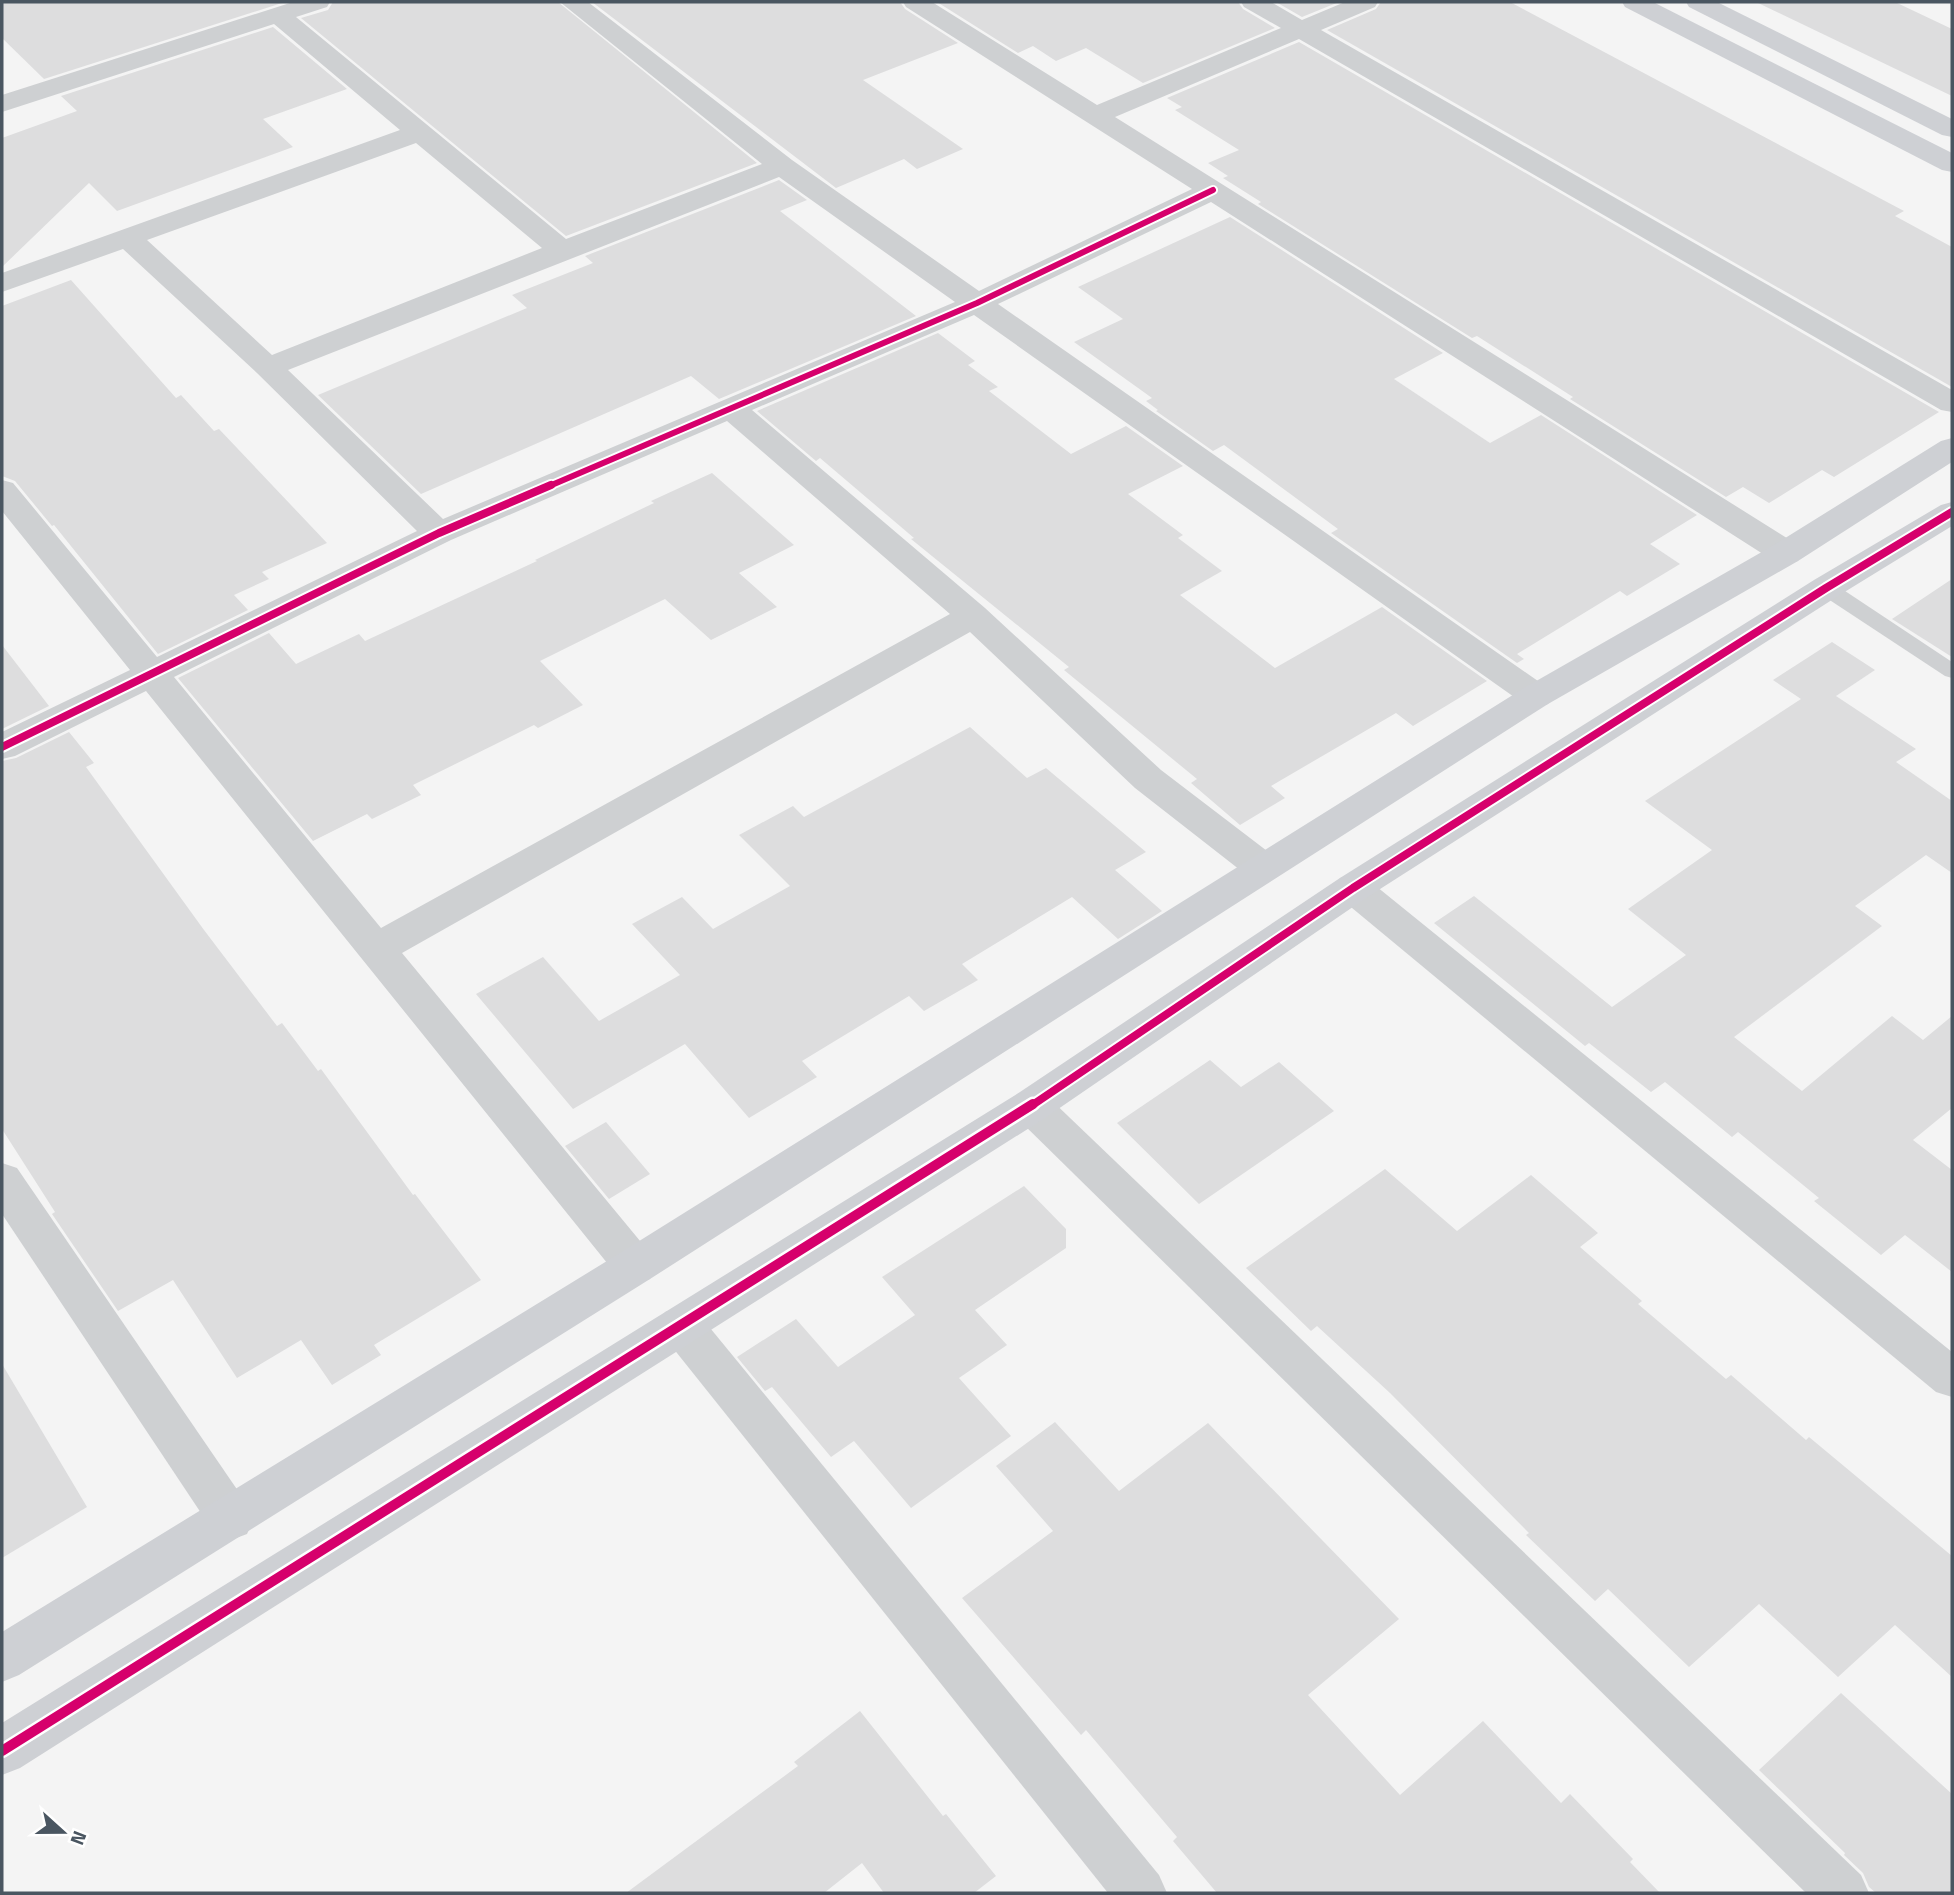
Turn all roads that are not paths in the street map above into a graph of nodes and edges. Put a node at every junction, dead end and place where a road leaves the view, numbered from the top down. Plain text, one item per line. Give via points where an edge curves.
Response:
1 (318, 2) edge
2 (573, 2) edge
3 (915, 2) edge
4 (1253, 2) edge
5 (1366, 2) edge
6 (1634, 2) edge
7 (1698, 2) edge
8 (278, 15) junction
9 (1303, 30) junction
10 (2, 104) edge
11 (1096, 115) junction
12 (1952, 129) edge
13 (417, 133) junction
14 (1952, 164) edge
15 (782, 166) junction
16 (1213, 190) junction
17 (127, 237) junction
18 (562, 250) junction
19 (2, 283) edge
20 (977, 303) junction
21 (268, 367) junction
22 (1952, 403) edge
23 (732, 409) junction
24 (1952, 448) edge
25 (6, 501) edge
26 (1952, 512) edge
27 (439, 533) junction
28 (1786, 553) junction
29 (1826, 588) junction
30 (973, 616) junction
31 (1952, 671) edge
32 (152, 674) junction
33 (1536, 696) junction
34 (2, 747) edge
35 (1262, 867) junction
36 (1353, 888) junction
37 (376, 949) junction
38 (1031, 1106) junction
39 (2, 1180) edge
40 (635, 1265) junction
41 (681, 1325) junction
42 (1952, 1378) edge
43 (231, 1519) junction
44 (2, 1659) edge
45 (2, 1751) edge
46 (1140, 1893) edge
47 (1843, 1893) edge

1 - 8 street
2 - 15 street
3 - 11 street
4 - 9 street
5 - 9 street
6 - 14 street
7 - 12 street
8 - 10 street
8 - 13 street
9 - 11 street
9 - 22 street
11 - 16 street
13 - 17 street
13 - 18 street
15 - 18 street
15 - 20 street
16 - 20 street
16 - 28 street
17 - 19 street
17 - 21 street
18 - 21 street
20 - 23 street
20 - 33 street
21 - 27 street
23 - 27 street
23 - 30 street
24 - 28 street
25 - 32 street
26 - 29 street
27 - 32 street
28 - 33 street
29 - 31 lane
29 - 36 street
30 - 35 street via 1148,779
30 - 37 street
32 - 34 street
32 - 37 street
33 - 35 street
35 - 40 street
36 - 38 street
36 - 42 street
37 - 40 street
38 - 41 street
38 - 47 street
39 - 43 street
40 - 43 street
41 - 45 street
41 - 46 street
43 - 44 street

